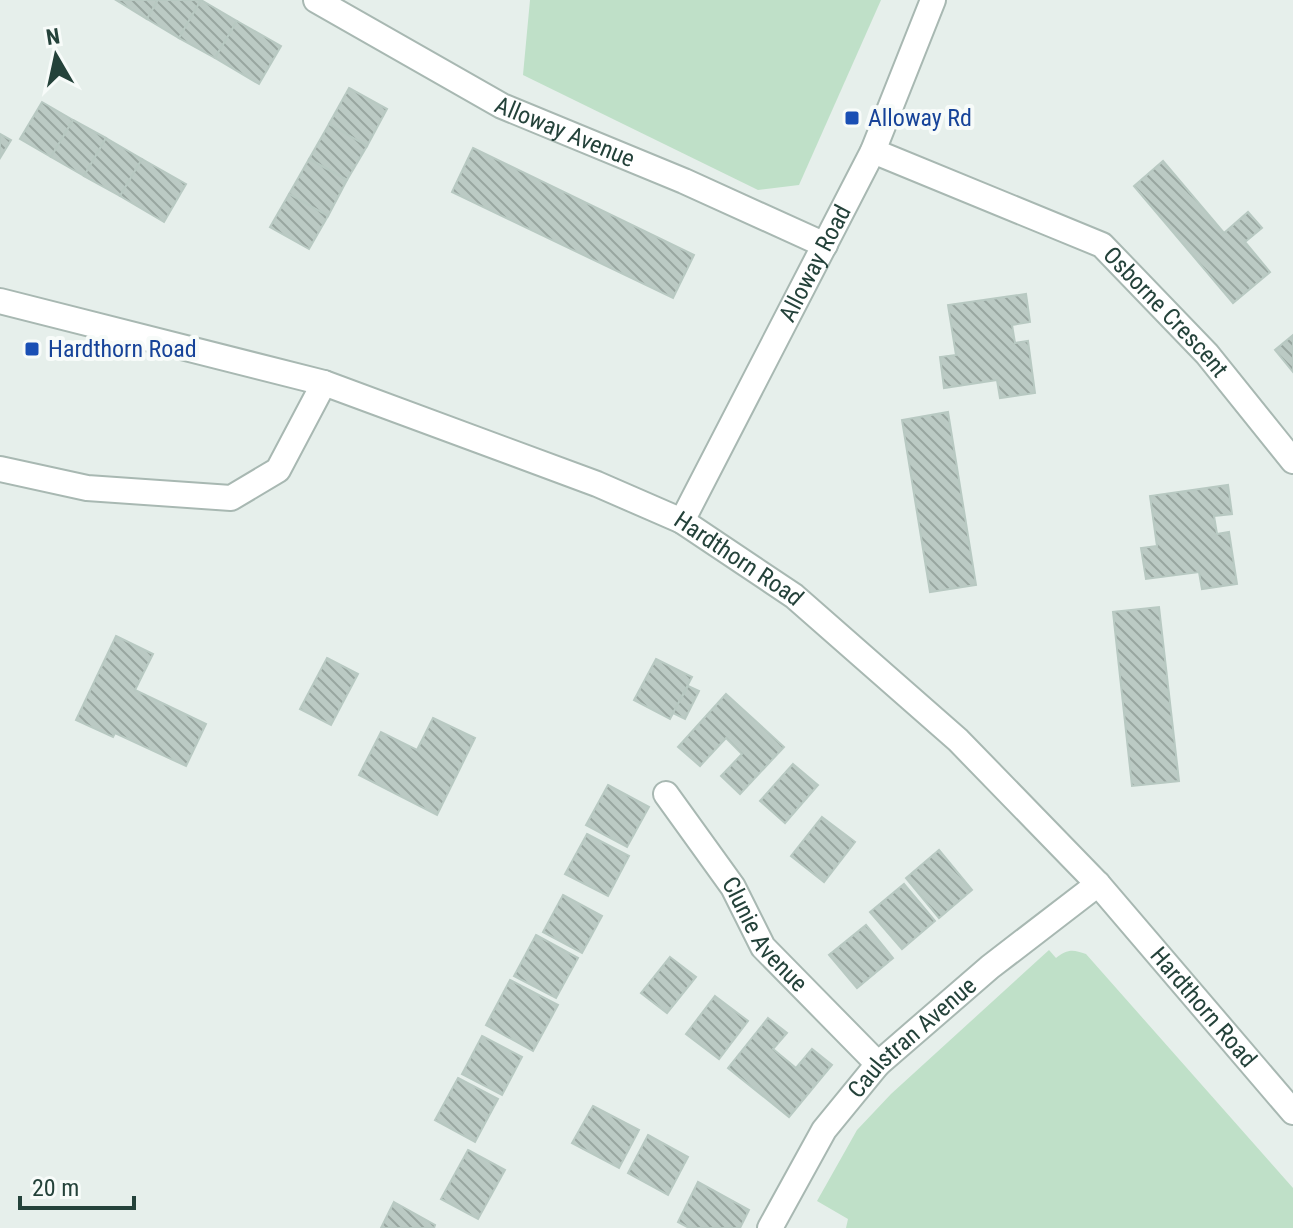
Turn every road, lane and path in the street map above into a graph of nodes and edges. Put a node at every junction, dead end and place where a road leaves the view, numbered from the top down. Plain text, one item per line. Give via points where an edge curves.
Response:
1 (316, 0) edge
2 (933, 0) edge
3 (873, 151) junction
4 (825, 245) junction
5 (0, 301) edge
6 (324, 383) junction
7 (1293, 461) edge
8 (0, 469) edge
9 (682, 521) junction
10 (666, 794) dead end
11 (1098, 884) junction
12 (878, 1064) junction
13 (1293, 1112) edge
14 (770, 1228) edge

1 - 4 street, Alloway Avenue via 502,106
2 - 3 street, Alloway Road
3 - 4 street, Alloway Road
3 - 7 street, Osborne Crescent via 1102,245 1207,354
4 - 9 street, Alloway Road
5 - 6 street, Hardthorn Road
6 - 8 street via 278,470 231,498 87,488
6 - 9 street, Hardthorn Road
9 - 11 street, Hardthorn Road via 794,596 958,740
10 - 12 street, Clunie Avenue via 733,887 763,947
11 - 12 street, Caulstran Avenue via 990,967
11 - 13 street, Hardthorn Road
12 - 14 street, Caulstran Avenue via 824,1130

